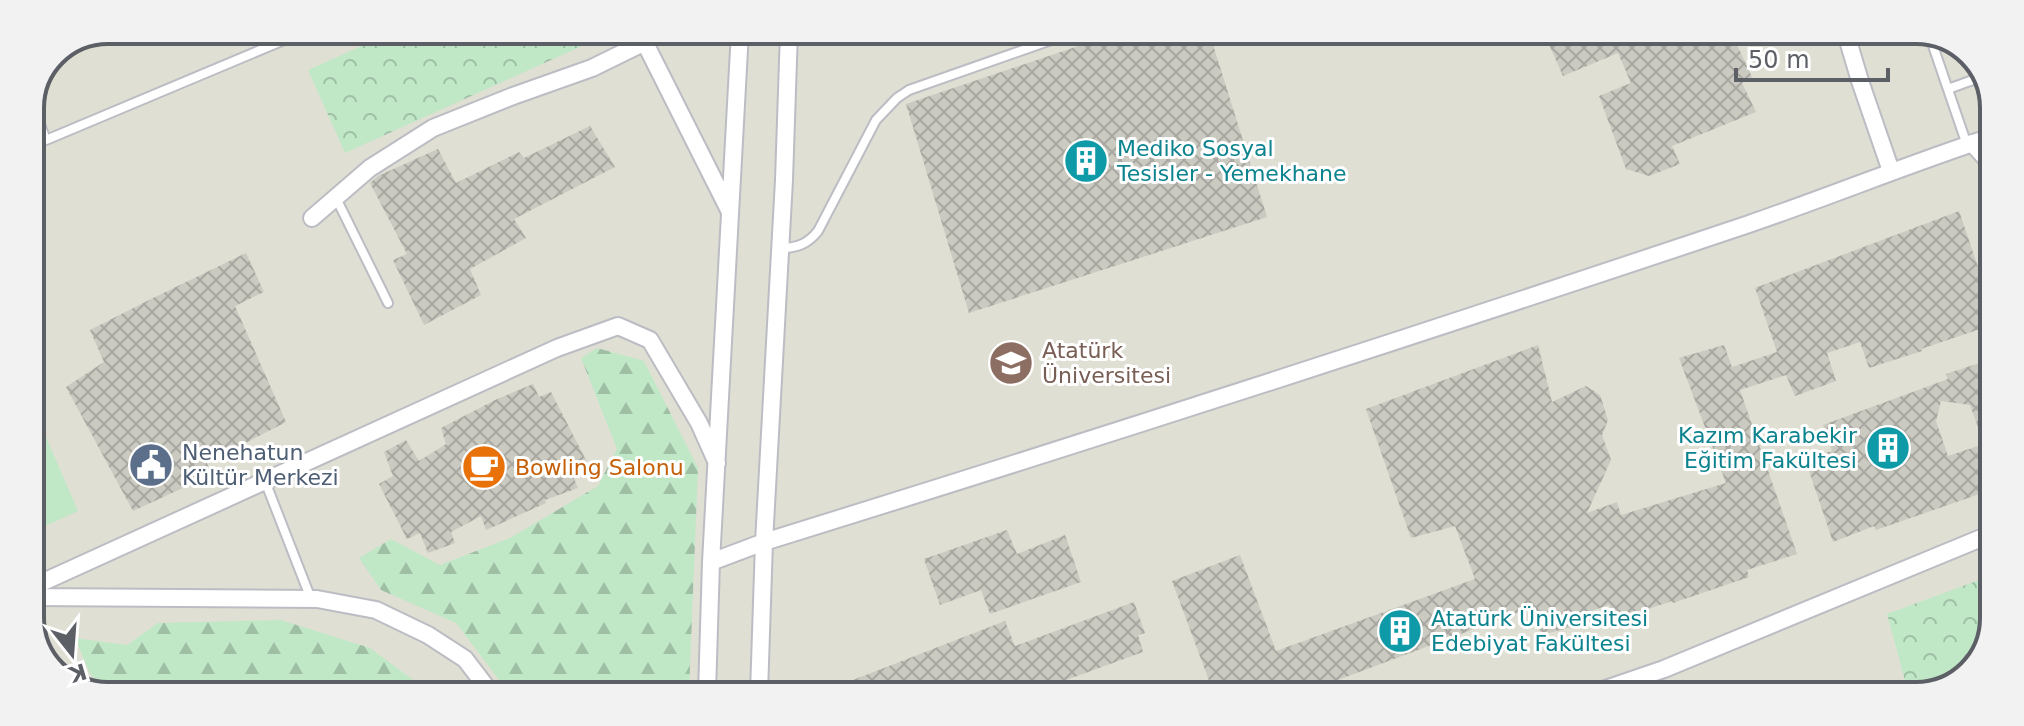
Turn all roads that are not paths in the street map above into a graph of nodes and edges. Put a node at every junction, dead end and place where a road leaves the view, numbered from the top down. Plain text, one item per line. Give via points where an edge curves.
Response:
1 (275, 44) edge
2 (630, 44) edge
3 (646, 44) edge
4 (739, 44) edge
5 (788, 44) edge
6 (1040, 44) edge
7 (1849, 44) edge
8 (1933, 46) edge
9 (1973, 80) edge
10 (1948, 89) junction
11 (44, 135) edge
12 (1980, 140) edge
13 (1969, 144) junction
14 (1980, 154) edge
15 (1891, 171) junction
16 (336, 198) junction
17 (730, 213) junction
18 (312, 218) dead end
19 (780, 249) junction
20 (388, 303) dead end
21 (717, 463) junction
22 (265, 481) junction
23 (1980, 539) edge
24 (764, 542) junction
25 (711, 562) junction
26 (44, 582) edge
27 (44, 597) edge
28 (311, 599) junction
29 (483, 682) edge
30 (707, 682) edge
31 (759, 682) edge
32 (1626, 682) edge

1 - 11 lane via 46,140
2 - 16 street via 592,68 433,128 370,168
3 - 17 street
4 - 17 street
5 - 19 street
6 - 19 lane via 897,98 876,120 818,231 805,244
7 - 15 street
8 - 10 lane
9 - 10 lane
10 - 13 lane
12 - 13 street
13 - 14 street
13 - 15 street
15 - 24 street via 1753,222 1224,397
16 - 18 street
16 - 20 lane
17 - 21 street
19 - 24 street
21 - 22 street via 650,340 618,326 557,348
21 - 25 street
22 - 26 street
22 - 28 lane
23 - 32 street
24 - 25 street
24 - 31 street
25 - 30 street
27 - 28 street
28 - 29 street via 376,610 428,635 465,659

